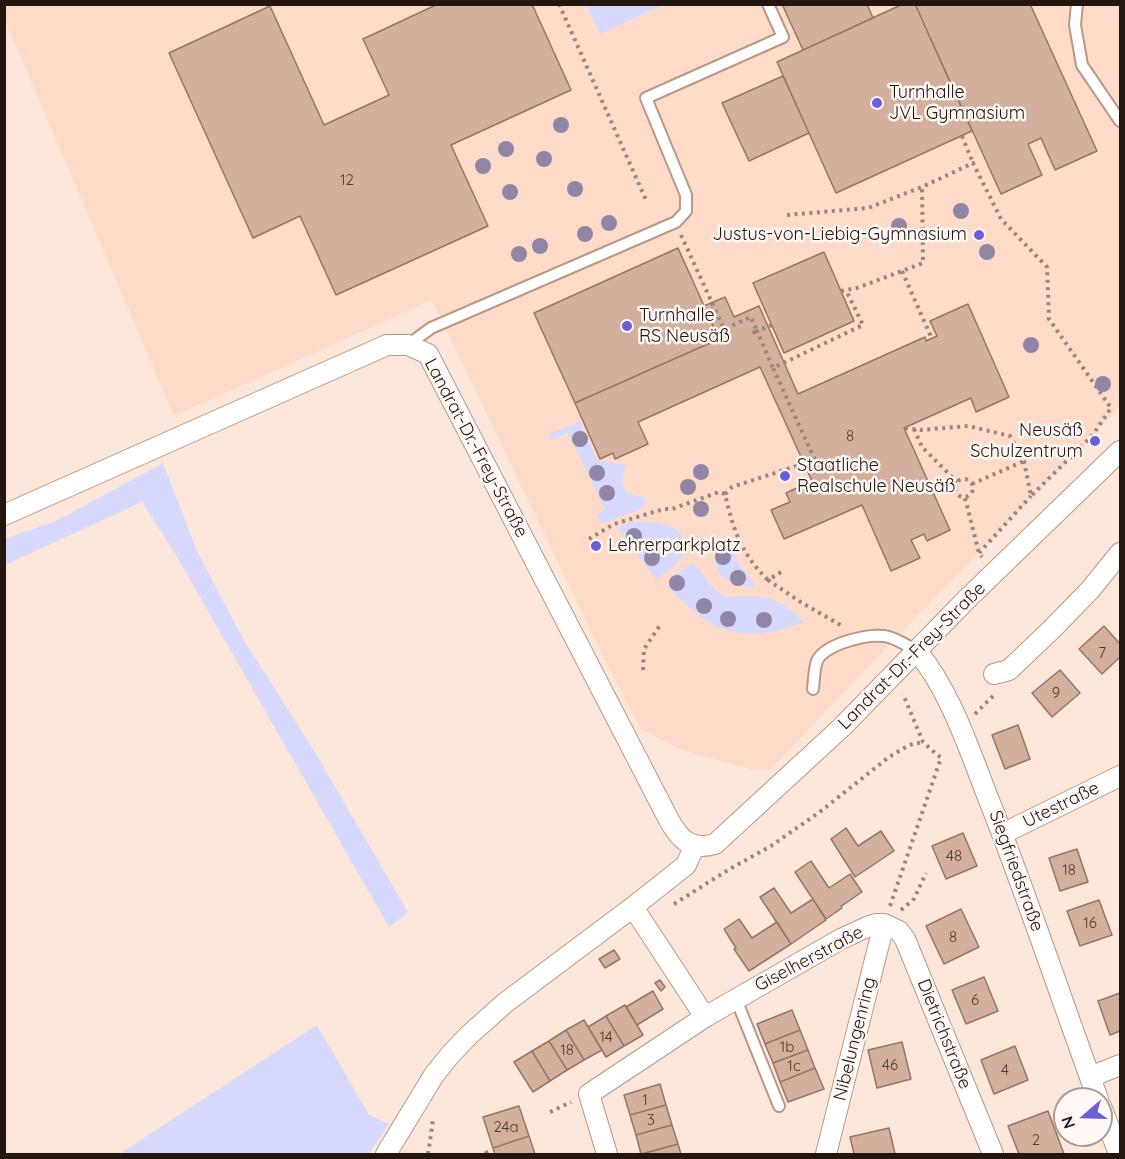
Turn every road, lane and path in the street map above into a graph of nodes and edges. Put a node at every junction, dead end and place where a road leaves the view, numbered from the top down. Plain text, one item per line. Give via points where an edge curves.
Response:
1 (559, 4) edge
2 (768, 4) edge
3 (1077, 4) edge
4 (1120, 121) edge
5 (962, 136) dead end
6 (973, 163) junction
7 (922, 188) junction
8 (646, 200) dead end
9 (787, 215) dead end
10 (676, 222) junction
11 (902, 271) junction
12 (772, 325) dead end
13 (757, 331) junction
14 (750, 334) dead end
15 (932, 339) dead end
16 (408, 345) junction
17 (773, 368) junction
18 (904, 428) dead end
19 (914, 429) junction
20 (1092, 436) junction
21 (1095, 441) dead end
22 (1120, 451) edge
23 (1024, 461) junction
24 (957, 482) junction
25 (972, 484) junction
26 (725, 494) junction
27 (1031, 496) junction
28 (965, 498) junction
29 (4, 515) edge
30 (589, 539) dead end
31 (979, 553) junction
32 (1120, 553) edge
33 (781, 572) dead end
34 (995, 572) junction
35 (768, 580) junction
36 (661, 624) dead end
37 (861, 637) junction
38 (917, 651) junction
39 (643, 670) dead end
40 (994, 674) joint
41 (891, 677) junction
42 (813, 689) dead end
43 (960, 728) junction
44 (923, 742) junction
45 (1120, 776) edge
46 (1002, 834) junction
47 (695, 845) junction
48 (926, 873) dead end
49 (639, 915) junction
50 (884, 924) junction
51 (736, 999) junction
52 (705, 1017) junction
53 (1120, 1065) edge
54 (1090, 1077) junction
55 (1094, 1087) edge
56 (779, 1106) dead end
57 (1113, 1139) edge
58 (386, 1155) edge
59 (607, 1155) edge
60 (826, 1155) edge
61 (993, 1155) edge
62 (1119, 1155) edge

1 - 8 path
2 - 10 lane via 783,37 646,98 686,195 687,211
3 - 4 lane via 1075,25 1082,65
5 - 6 path
6 - 7 path
6 - 20 path via 1002,219 1047,267 1049,319 1110,408
7 - 9 path via 868,208
7 - 11 path via 923,263
10 - 13 path via 724,329 751,317
10 - 16 lane via 431,328
11 - 15 path
11 - 17 path via 843,290 863,325
12 - 13 path
13 - 14 path
13 - 17 path
16 - 29 street, Landrat-Dr.-Frey-Straße via 387,345
16 - 47 street, Landrat-Dr.-Frey-Straße via 428,354 662,807 677,833
17 - 26 path via 815,460 732,487
18 - 19 path
19 - 23 path via 968,426 1010,436
19 - 24 path via 922,447
20 - 21 path
20 - 27 path
22 - 34 street, Landrat-Dr.-Frey-Straße
23 - 25 path
23 - 27 path
24 - 25 path via 965,479
24 - 28 path via 957,494
25 - 28 path via 972,493
26 - 30 path via 719,492 614,524
26 - 35 path via 733,526 747,556
27 - 31 path
28 - 31 path
31 - 34 path
32 - 40 street via 1090,590 1009,670
33 - 35 path
34 - 38 street, Landrat-Dr.-Frey-Straße
35 - 37 path
36 - 39 path via 644,650
37 - 38 lane via 886,636
37 - 42 lane via 828,649 817,660
38 - 41 street, Landrat-Dr.-Frey-Straße
38 - 43 street, Siegfriedstraße via 931,668
40 - 43 path via 998,692
41 - 44 path
41 - 47 street, Landrat-Dr.-Frey-Straße via 842,728 715,844
43 - 46 street, Siegfriedstraße
44 - 49 path via 889,757 771,846
44 - 50 path via 941,758
45 - 46 street, Utestraße
46 - 54 street, Siegfriedstraße
47 - 49 street via 686,865
48 - 50 path via 914,899
49 - 52 street
49 - 58 street via 505,1003 469,1035 434,1076
50 - 51 street, Giselherstraße via 841,939
50 - 60 street, Nibelungenring
50 - 61 street, Dietrichstraße via 899,931 905,939
51 - 52 street, Giselherstraße
51 - 56 lane, Giselherstraße
52 - 59 street, Giselherstraße via 589,1094
53 - 54 street
54 - 55 street, Siegfriedstraße
57 - 62 street

